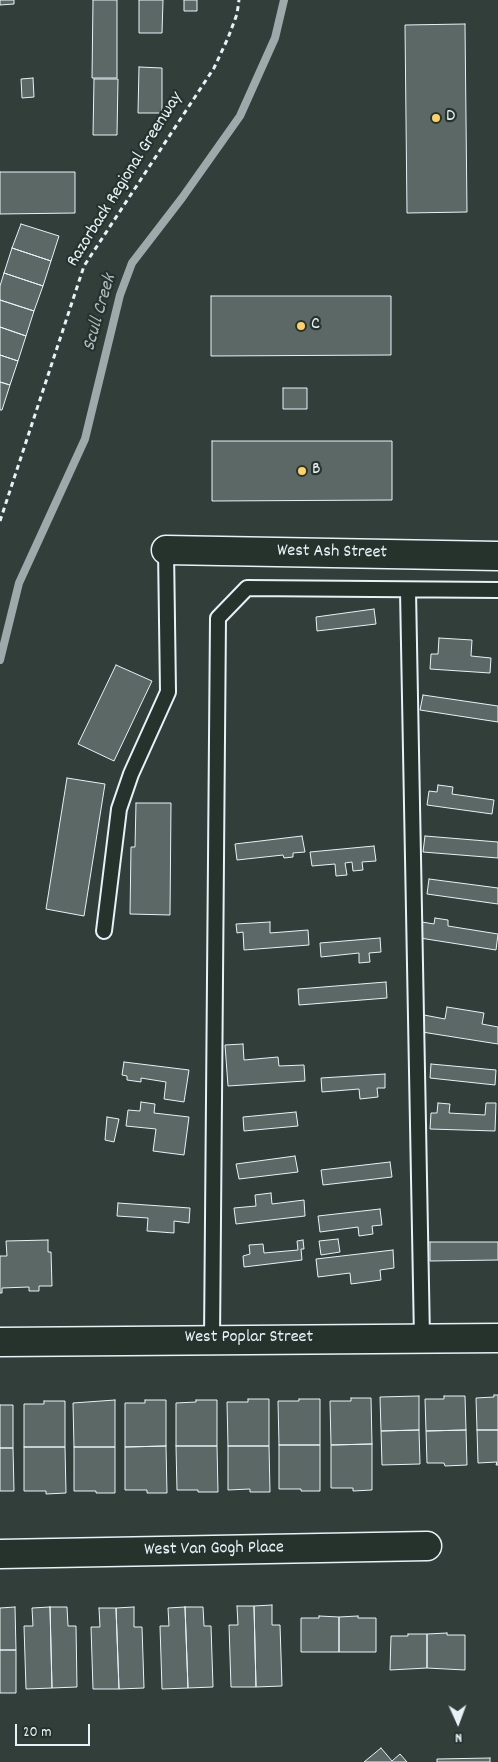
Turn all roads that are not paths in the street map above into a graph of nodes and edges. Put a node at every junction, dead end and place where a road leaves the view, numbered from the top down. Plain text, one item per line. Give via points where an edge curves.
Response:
1 (166, 550) joint
2 (498, 556) edge
3 (408, 590) junction
4 (498, 590) edge
5 (104, 931) dead end
6 (422, 1338) junction
7 (498, 1338) edge
8 (212, 1339) junction
9 (0, 1342) edge
10 (427, 1546) dead end
11 (0, 1554) edge

1 - 2 street, West Ash Street
1 - 5 lane via 168,692 119,809
3 - 4 lane
3 - 6 lane
3 - 8 lane via 247,588 218,618
6 - 7 street, West Poplar Street
6 - 8 street, West Poplar Street
8 - 9 street, West Poplar Street
10 - 11 street, West Van Gogh Place

